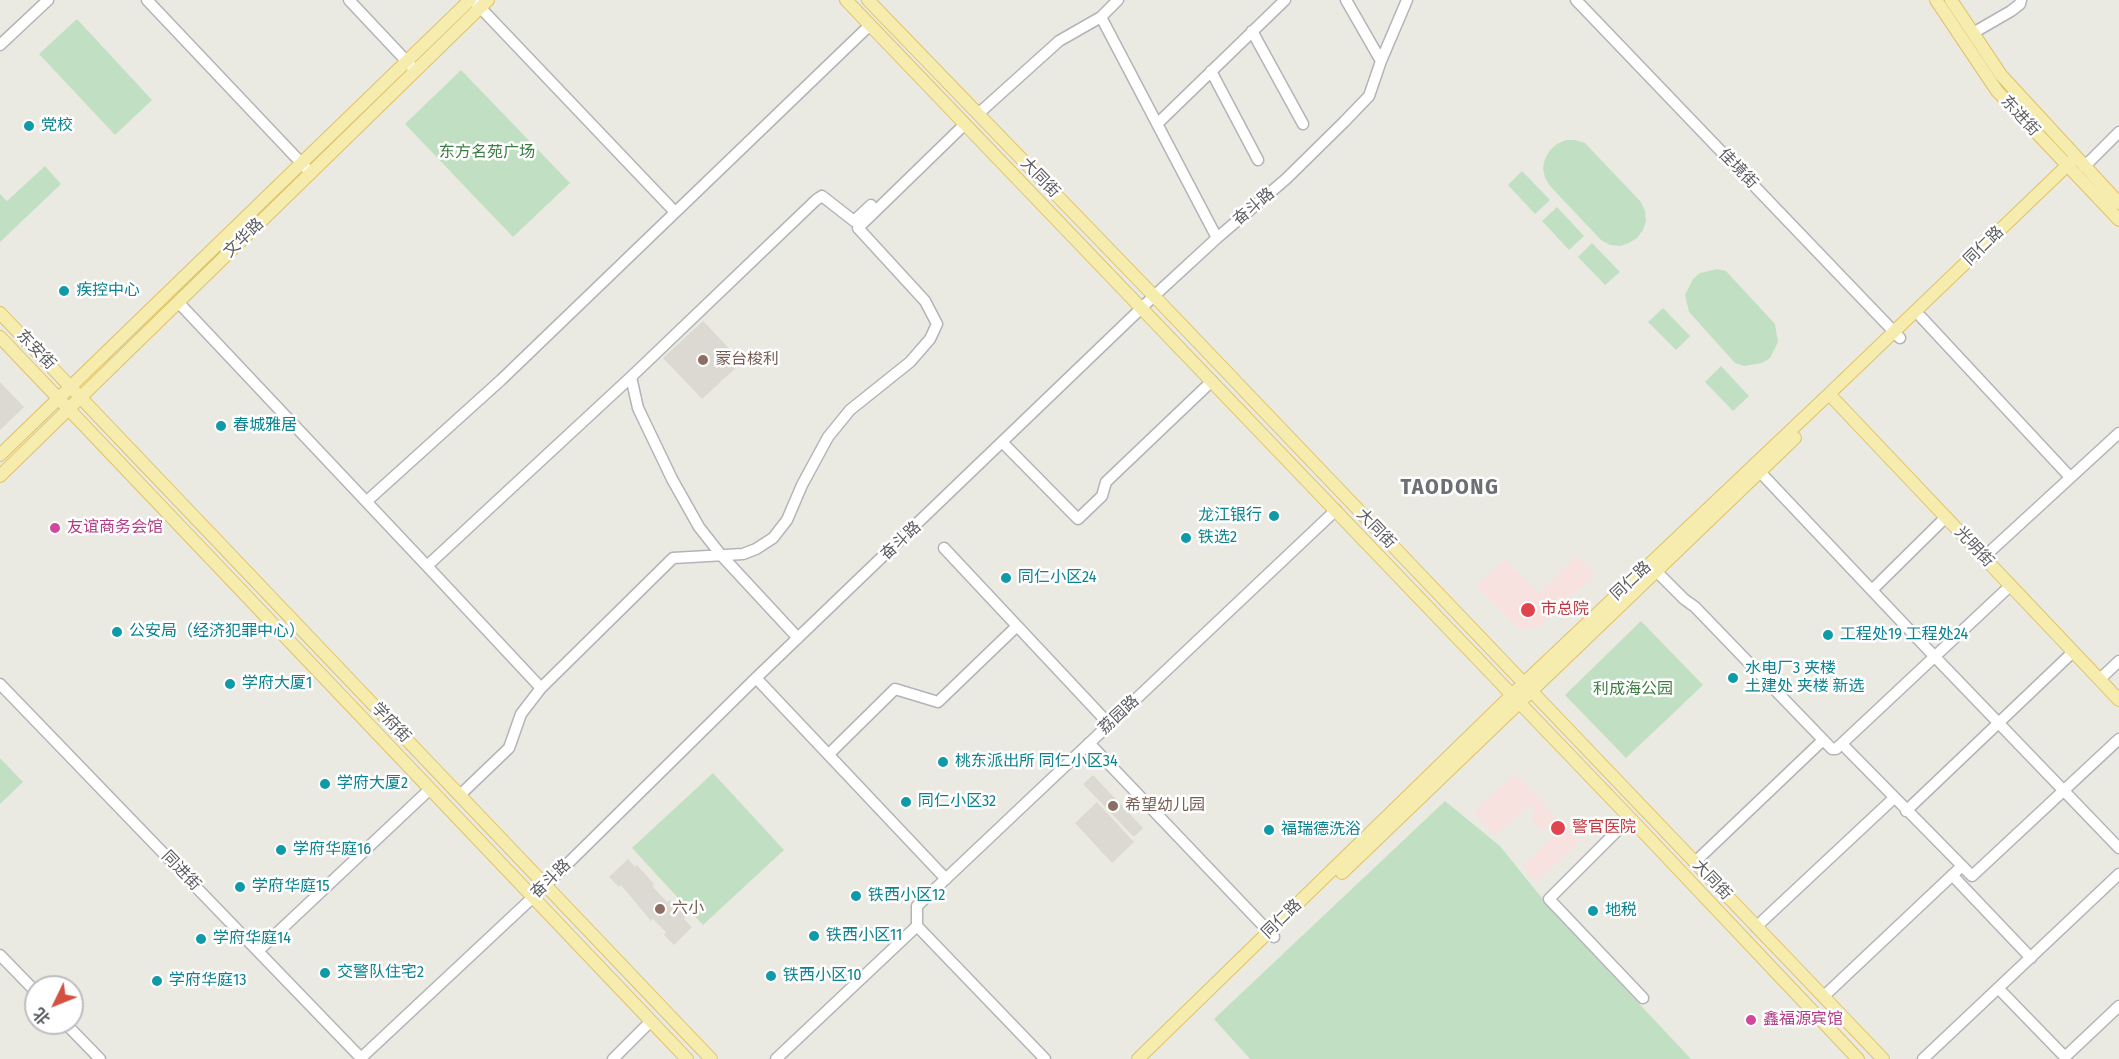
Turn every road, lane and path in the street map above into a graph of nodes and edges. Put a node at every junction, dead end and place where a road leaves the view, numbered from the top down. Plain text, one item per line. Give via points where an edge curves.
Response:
1 (48, 0) edge
2 (147, 0) edge
3 (349, 0) edge
4 (846, 0) edge
5 (868, 0) edge
6 (1118, 0) edge
7 (1285, 0) edge
8 (1346, 0) edge
9 (1407, 0) edge
10 (1576, 0) edge
11 (1936, 0) edge
12 (1951, 0) edge
13 (2021, 0) edge
14 (478, 2) edge
15 (1101, 16) junction
16 (870, 25) junction
17 (1252, 31) junction
18 (1973, 33) junction
19 (0, 45) edge
20 (406, 61) junction
21 (1381, 61) junction
22 (416, 71) junction
23 (1211, 71) junction
24 (978, 114) junction
25 (962, 122) junction
26 (1157, 124) junction
27 (1303, 124) dead end
28 (2119, 132) edge
29 (1258, 160) dead end
30 (301, 163) junction
31 (2076, 165) junction
32 (312, 173) junction
33 (2119, 203) edge
34 (675, 212) junction
35 (2119, 219) edge
36 (1217, 238) junction
37 (1155, 297) junction
38 (178, 302) junction
39 (1143, 309) junction
40 (0, 313) edge
41 (1921, 317) junction
42 (1897, 335) junction
43 (0, 337) edge
44 (631, 377) junction
45 (1212, 381) junction
46 (71, 387) junction
47 (1832, 397) junction
48 (82, 398) junction
49 (58, 399) junction
50 (69, 409) junction
51 (2119, 433) edge
52 (1003, 443) junction
53 (0, 455) edge
54 (1760, 471) junction
55 (0, 476) edge
56 (2070, 477) junction
57 (367, 501) junction
58 (1336, 510) junction
59 (1946, 517) junction
60 (944, 548) dead end
61 (721, 555) junction
62 (1984, 557) junction
63 (427, 566) junction
64 (1656, 571) junction
65 (2010, 585) junction
66 (1872, 590) junction
67 (1017, 626) junction
68 (798, 638) junction
69 (2073, 652) junction
70 (1935, 657) junction
71 (2119, 661) edge
72 (756, 678) junction
73 (2100, 679) junction
74 (0, 684) edge
75 (1526, 687) junction
76 (541, 688) junction
77 (1516, 698) junction
78 (2119, 700) edge
79 (1109, 724) junction
80 (1999, 724) junction
81 (2119, 739) edge
82 (1822, 741) junction
83 (1089, 744) junction
84 (1842, 744) junction
85 (829, 754) junction
86 (429, 790) junction
87 (2064, 791) junction
88 (460, 795) junction
89 (1894, 798) junction
90 (1906, 811) junction
91 (1630, 818) junction
92 (2119, 848) edge
93 (1695, 862) junction
94 (1962, 866) junction
95 (2119, 874) edge
96 (1952, 875) junction
97 (946, 879) junction
98 (545, 886) junction
99 (531, 897) junction
100 (917, 926) junction
101 (1755, 927) junction
102 (1271, 934) junction
103 (258, 951) junction
104 (0, 955) edge
105 (2031, 958) junction
106 (24, 980) edge
107 (1998, 988) junction
108 (1823, 997) junction
109 (1643, 998) dead end
110 (2119, 1006) edge
111 (651, 1021) junction
112 (76, 1035) edge
113 (99, 1059) edge
114 (361, 1059) edge
115 (613, 1059) edge
116 (687, 1059) edge
117 (711, 1059) edge
118 (776, 1059) edge
119 (1045, 1059) edge
120 (1138, 1059) edge
121 (1145, 1059) edge
122 (1858, 1059) edge
123 (1883, 1059) edge
124 (1923, 1059) edge

1 - 19 street
2 - 30 street
3 - 20 street
4 - 16 main road, 大同街
5 - 24 main road, 大同街
6 - 15 street
7 - 17 street
8 - 21 street
9 - 21 street, 奋斗路
10 - 42 street, 佳境街
11 - 31 main road, 东进街 via 1997,91
12 - 18 main road, 东进街
13 - 18 street via 2011,11
14 - 20 main road, 文华路
14 - 22 main road, 文华路
14 - 34 street
15 - 24 street via 1059,41
15 - 26 street
16 - 25 main road, 大同街
16 - 34 street
17 - 23 street
17 - 27 street
18 - 31 main road, 东进街 via 2001,75
20 - 22 street
20 - 30 main road, 文华路
21 - 36 street, 奋斗路 via 1369,96 1286,179
22 - 32 main road, 文华路
23 - 26 street
23 - 29 street
24 - 37 main road, 大同街
25 - 39 main road, 大同街
25 - 44 street via 854,221 822,196 816,200
25 - 61 street via 858,228 925,301 937,324 930,339 910,362 850,410 828,437 787,520 773,538 743,554
26 - 36 street
28 - 31 street
30 - 32 street
30 - 46 main road, 文华路
31 - 33 main road, 东进街
31 - 35 main road, 东进街
31 - 41 main road, 同仁路
31 - 42 main road, 同仁路
32 - 38 main road, 文华路
34 - 57 street via 501,380
36 - 37 street, 奋斗路
37 - 39 street, 奋斗路
37 - 75 main road, 大同街
38 - 48 main road, 文华路
38 - 57 street
39 - 45 main road, 大同街
39 - 52 street, 奋斗路
40 - 46 main road, 东安街
41 - 42 main road, 同仁路
41 - 56 street
42 - 47 main road, 同仁路
43 - 49 main road, 东安街
44 - 61 street via 638,408 672,479 699,527
44 - 63 street
45 - 52 street via 1106,482 1102,496 1078,519
45 - 58 main road, 大同街
46 - 48 main road, 学府街
46 - 49 main road, 文华路
47 - 54 main road, 同仁路
47 - 59 main road, 光明街
47 - 75 main road, 同仁路
48 - 50 main road, 文华路
48 - 88 main road, 学府街
49 - 50 main road, 学府街
49 - 53 main road, 文华路
50 - 55 main road, 文华路
50 - 86 main road, 学府街
51 - 56 street
52 - 68 street, 奋斗路
54 - 64 main road, 同仁路
54 - 66 street
56 - 62 street
57 - 63 street
58 - 77 main road, 大同街
58 - 79 street, 荔园路
59 - 62 main road, 光明街
59 - 66 street
60 - 67 street
61 - 68 street
61 - 76 street via 673,558
62 - 65 main road, 光明街
63 - 76 street
64 - 75 main road, 同仁路
64 - 82 street
65 - 69 main road, 光明街
65 - 70 street
66 - 70 street
67 - 79 street
67 - 85 street via 938,702 895,689
68 - 72 street, 奋斗路
69 - 73 main road, 光明街
69 - 80 street
70 - 80 street
70 - 84 street
71 - 73 street
72 - 85 street
72 - 98 street, 奋斗路
73 - 78 main road, 光明街
74 - 103 street, 同进街
75 - 77 main road, 同仁路
75 - 93 main road, 大同街
76 - 88 street via 521,714 508,748
77 - 91 main road, 大同街
77 - 102 main road, 同仁路
79 - 83 street, 荔园路
80 - 87 street
80 - 90 street
81 - 87 street
82 - 84 street via 1832,749
82 - 93 street
83 - 97 street, 荔园路
83 - 102 street
84 - 89 street
85 - 97 street
86 - 99 main road, 学府街
86 - 103 street
87 - 92 street
87 - 94 street via 1972,876
88 - 98 main road, 学府街
89 - 90 street
89 - 101 street
90 - 94 street
91 - 109 street via 1550,899
91 - 122 main road, 大同街
93 - 101 main road, 大同街
94 - 96 street
95 - 105 street
96 - 105 street
96 - 108 street
97 - 100 street, 荔园路 via 917,906
98 - 99 street, 奋斗路
98 - 117 main road, 学府街
99 - 111 main road, 学府街
99 - 114 street, 奋斗路
100 - 118 street
100 - 119 street
101 - 108 main road, 大同街
102 - 120 main road, 同仁路
102 - 121 main road, 同仁路
103 - 114 street, 同进街
104 - 106 street
105 - 107 street
107 - 110 street via 2065,1057
107 - 124 street
108 - 123 main road, 大同街
111 - 115 street
111 - 116 main road, 学府街
112 - 113 street

